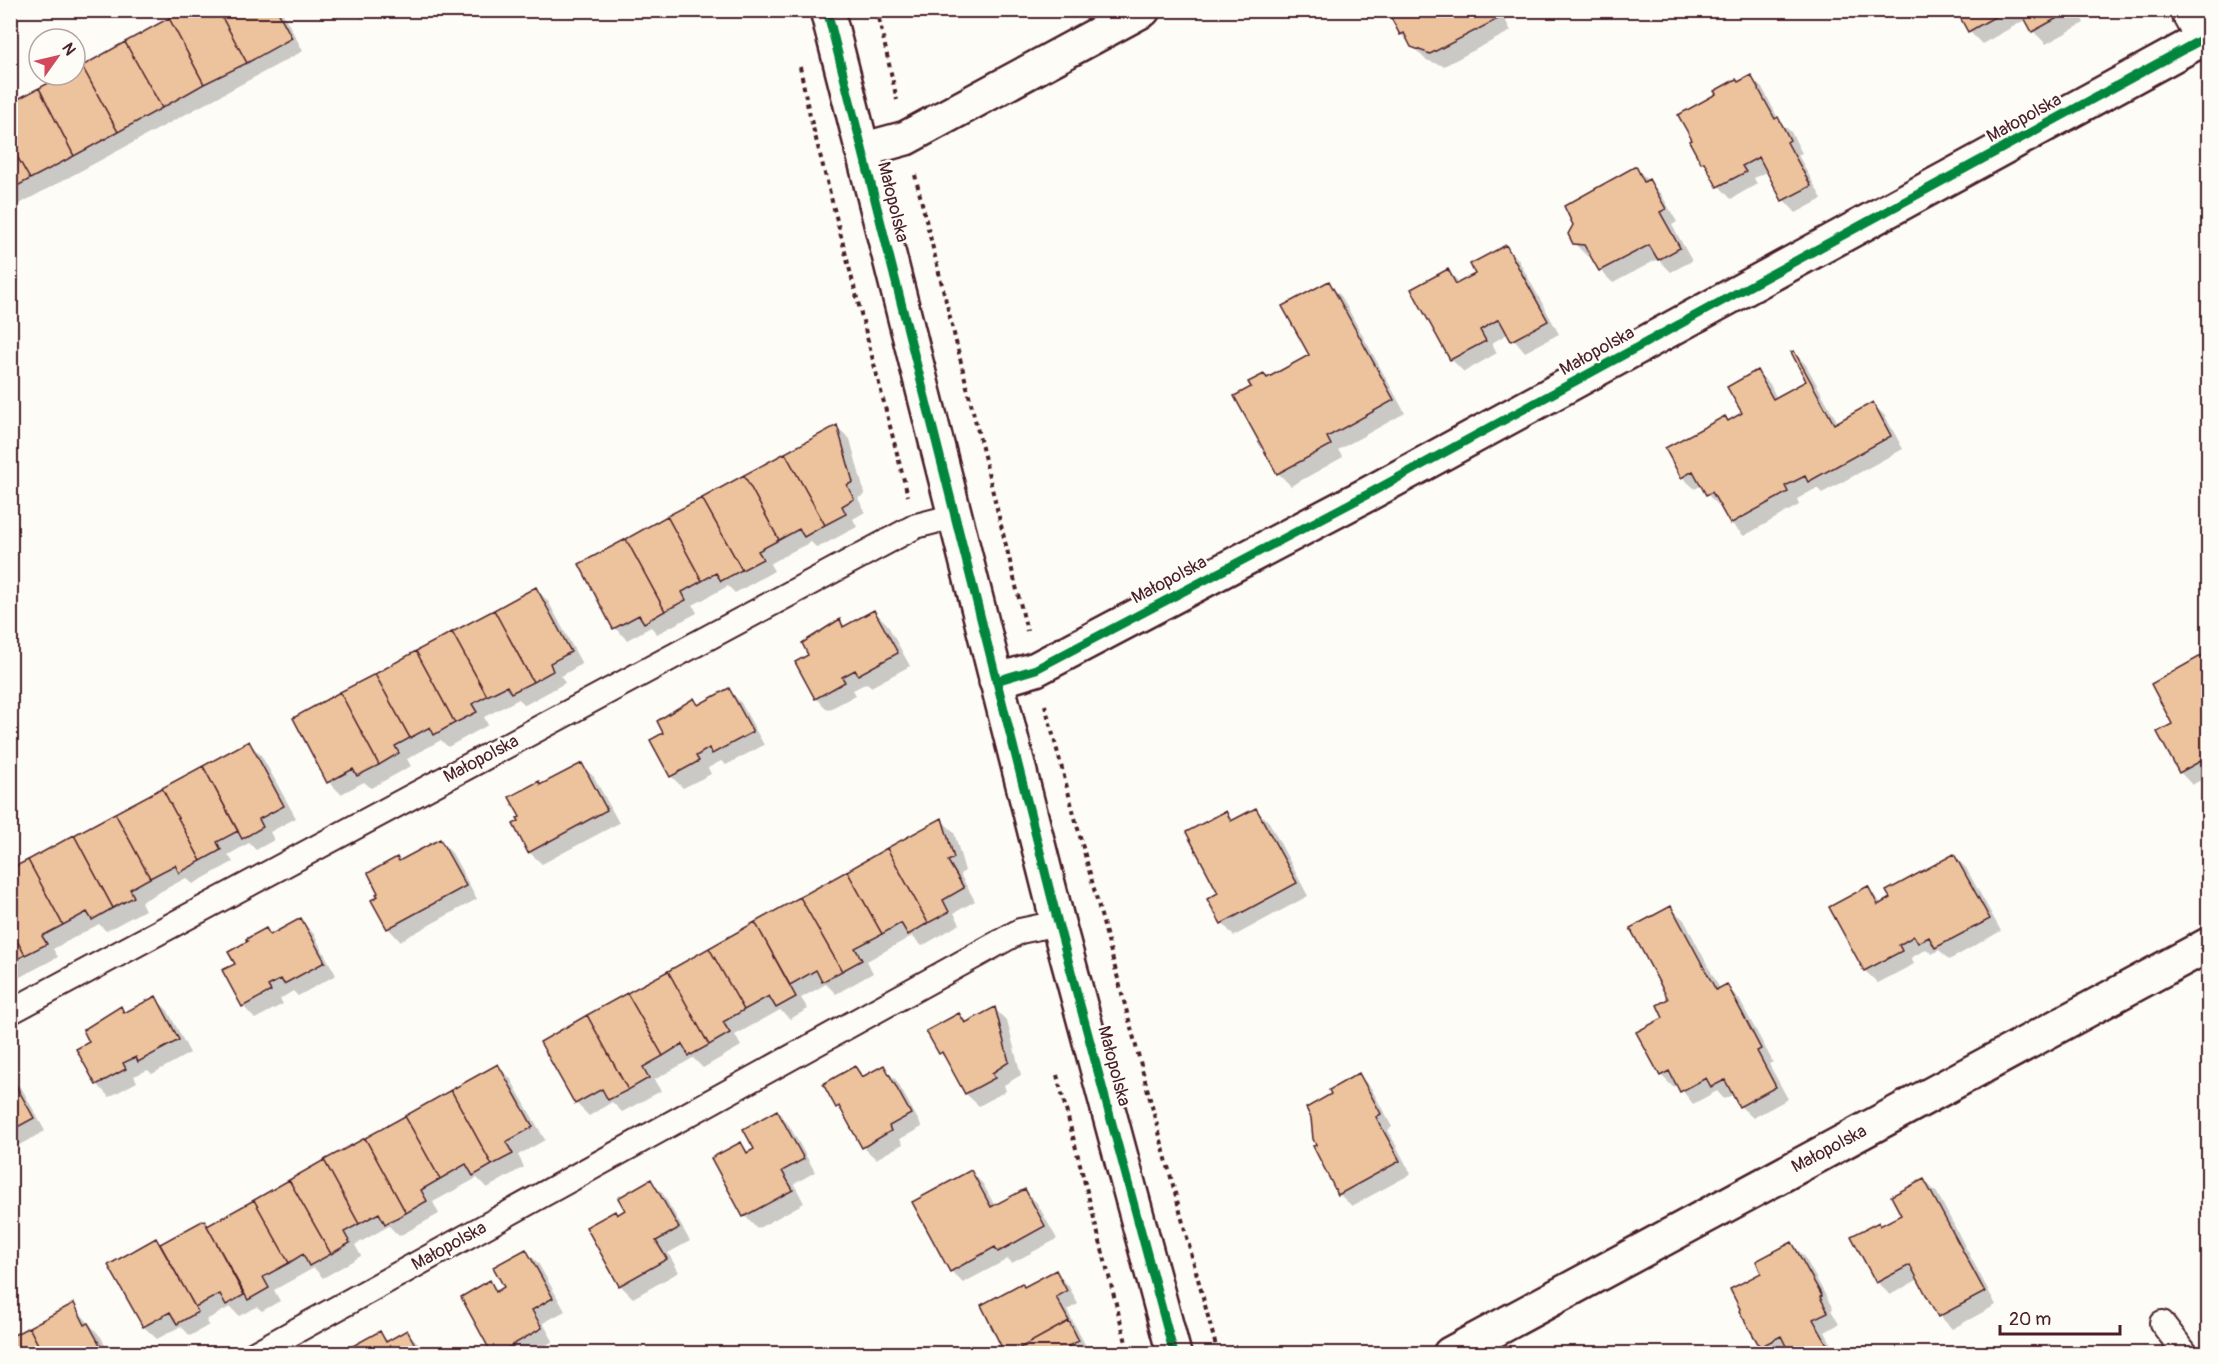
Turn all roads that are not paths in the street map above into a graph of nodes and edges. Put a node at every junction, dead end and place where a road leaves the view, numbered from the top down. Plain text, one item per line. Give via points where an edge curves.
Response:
1 (827, 10) edge
2 (1143, 10) edge
3 (2187, 10) edge
4 (2206, 38) edge
5 (862, 150) junction
6 (955, 516) junction
7 (996, 681) junction
8 (1058, 923) junction
9 (2208, 945) edge
10 (10, 1012) edge
11 (2162, 1323) dead end
12 (254, 1353) edge
13 (1174, 1353) edge
14 (1450, 1353) edge
15 (2187, 1353) edge

1 - 5 street, Małopolska
2 - 5 street, Małopolska via 906,138
3 - 4 street
4 - 7 street, Małopolska via 1370,493 1036,669
5 - 6 street, Małopolska
6 - 7 street, Małopolska
6 - 10 lane, Małopolska via 916,526
7 - 8 street, Małopolska
8 - 12 lane, Małopolska via 1020,931
8 - 13 street, Małopolska
9 - 14 street, Małopolska
11 - 15 lane

